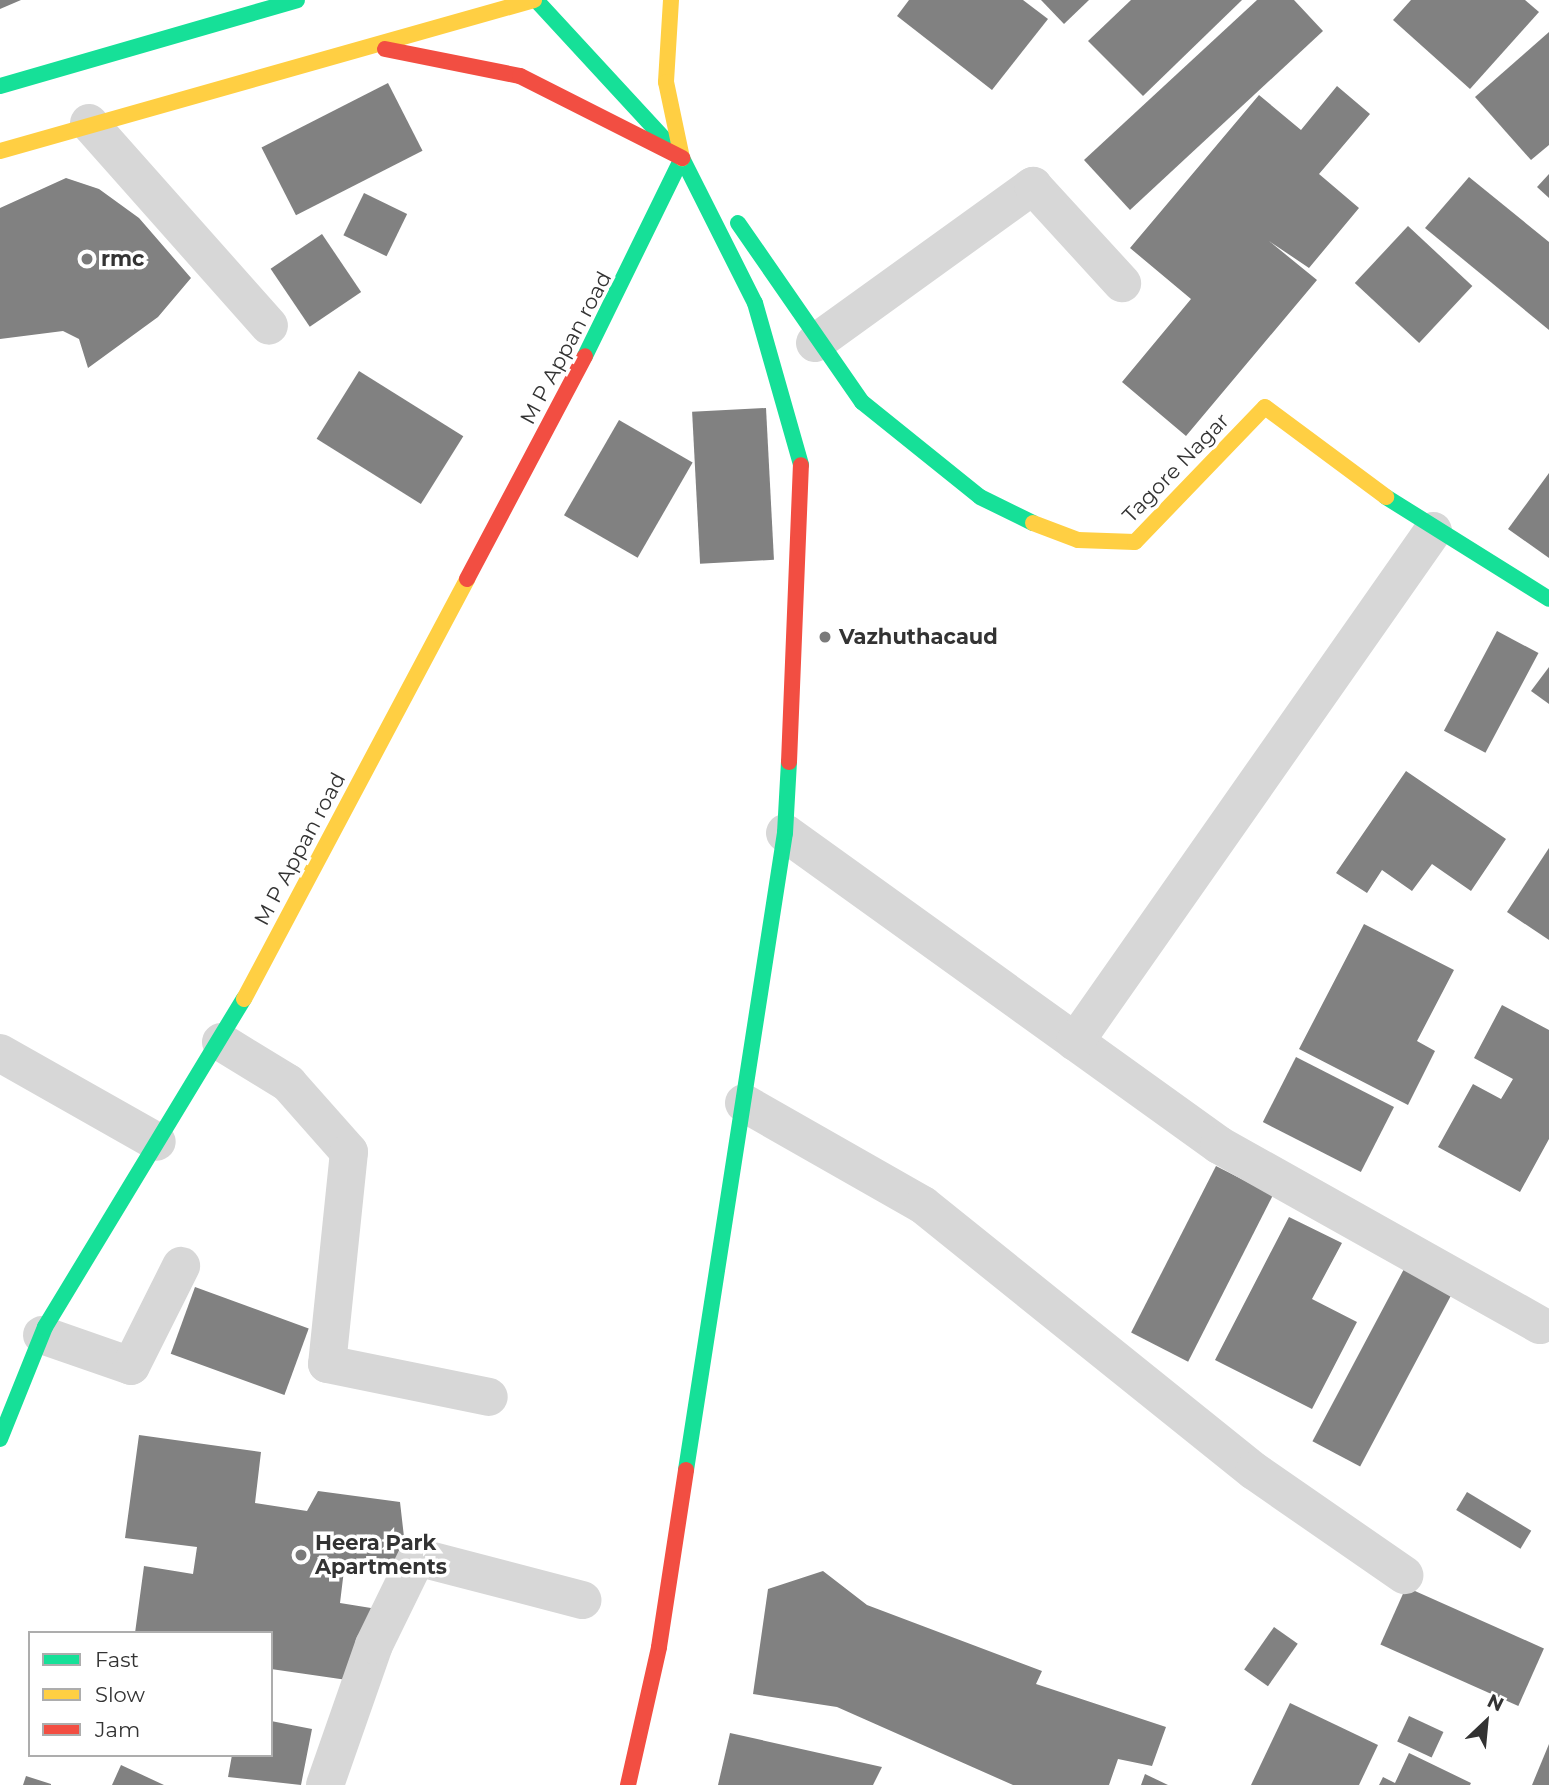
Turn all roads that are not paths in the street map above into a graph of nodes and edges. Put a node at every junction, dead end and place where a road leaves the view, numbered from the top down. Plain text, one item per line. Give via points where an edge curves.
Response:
1 (297, 0) edge
2 (535, 0) edge
3 (671, 0) edge
4 (367, 47) junction
5 (0, 86) edge
6 (89, 123) junction
7 (0, 151) edge
8 (682, 158) junction
9 (1122, 283) dead end
10 (269, 326) dead end
11 (815, 343) junction
12 (1433, 531) junction
13 (1549, 599) edge
14 (785, 833) junction
15 (220, 1042) junction
16 (1075, 1042) junction
17 (0, 1053) edge
18 (744, 1103) junction
19 (157, 1142) junction
20 (181, 1266) dead end
21 (1541, 1325) dead end
22 (42, 1335) junction
23 (489, 1396) dead end
24 (0, 1439) edge
25 (1404, 1575) dead end
26 (582, 1600) dead end
27 (325, 1785) edge
28 (628, 1785) edge

1 - 5 main road
2 - 4 main road
2 - 8 main road
3 - 8 main road via 666,82
4 - 6 main road
4 - 8 main road via 456,58 520,76
6 - 7 main road
6 - 10 street
8 - 11 main road, Tagore Nagar via 742,227
8 - 14 main road via 755,303 803,473
8 - 15 main road, M P Appan road via 629,274
9 - 11 street via 1033,186
11 - 12 main road, Tagore Nagar via 862,402 980,497 1078,540 1135,542 1265,407
12 - 13 main road, Tagore Nagar
12 - 16 street
14 - 16 street
14 - 18 main road
15 - 19 main road, M P Appan road
15 - 23 street via 288,1083 349,1152 327,1364
16 - 21 street via 1219,1145
17 - 19 street
18 - 25 street via 923,1205 1254,1471
18 - 28 main road via 659,1647
19 - 22 main road, M P Appan road
20 - 22 street via 131,1366
22 - 24 main road, M P Appan road
26 - 27 street via 417,1557 374,1645

